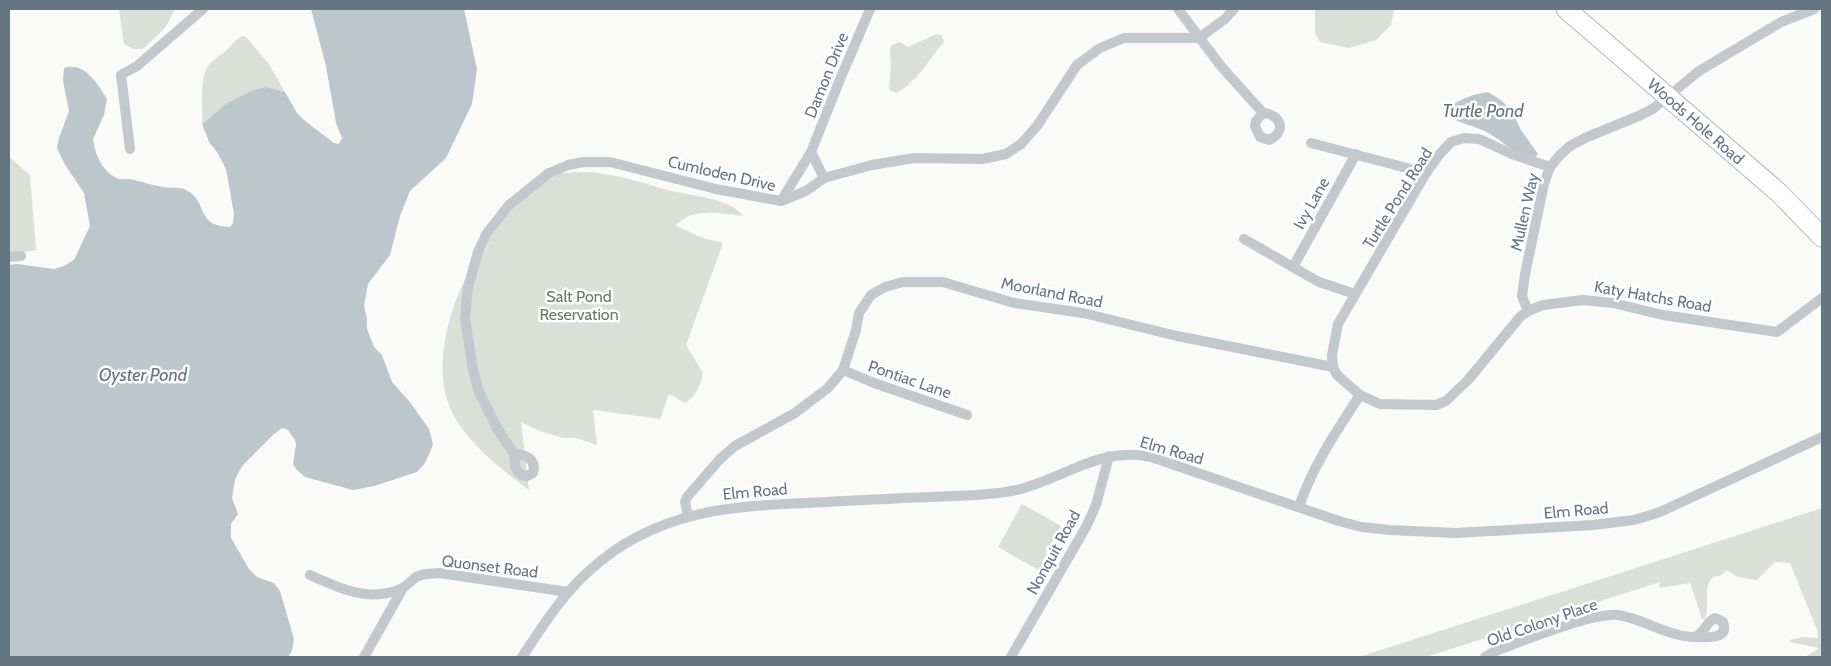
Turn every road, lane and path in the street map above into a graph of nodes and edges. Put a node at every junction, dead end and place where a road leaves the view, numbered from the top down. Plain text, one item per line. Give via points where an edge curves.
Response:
1 (203, 9) edge
2 (870, 9) edge
3 (1178, 9) edge
4 (1234, 9) edge
5 (1566, 9) edge
6 (1814, 9) edge
7 (1198, 38) junction
8 (1668, 97) junction
9 (1263, 113) dead end
10 (1311, 143) dead end
11 (130, 149) dead end
12 (811, 152) junction
13 (1356, 154) junction
14 (1550, 167) junction
15 (1426, 172) junction
16 (824, 178) junction
17 (780, 202) junction
18 (1822, 237) edge
19 (1244, 239) dead end
20 (21, 256) dead end
21 (9, 257) edge
22 (1293, 267) junction
23 (1356, 294) junction
24 (1822, 298) edge
25 (1528, 311) junction
26 (1333, 366) junction
27 (842, 370) junction
28 (1360, 395) junction
29 (967, 415) dead end
30 (1822, 437) edge
31 (514, 454) dead end
32 (1109, 456) junction
33 (1299, 507) junction
34 (688, 516) junction
35 (310, 575) dead end
36 (403, 588) junction
37 (568, 592) junction
38 (1696, 637) dead end
39 (364, 657) edge
40 (522, 657) edge
41 (1011, 657) edge
42 (1485, 657) edge

1 - 11 street via 137,66 120,75
2 - 12 street, Damon Drive
3 - 7 street
4 - 7 street
5 - 8 highway, Woods Hole Road
6 - 8 street, Mullen Way via 1781,22 1699,71
7 - 9 street
7 - 16 street, Cumloden Drive via 1124,38 1100,48 1077,65 1037,126 1021,144 1006,154 982,159 914,158
8 - 14 street, Mullen Way via 1641,115 1570,146
8 - 18 highway, Woods Hole Road via 1778,192
10 - 13 street
12 - 16 street
12 - 17 street, Damon Drive
13 - 15 street
13 - 22 street, Ivy Lane
14 - 15 street, Turtle Pond Road via 1479,139 1464,138 1451,142
14 - 25 street, Mullen Way via 1525,274 1522,296
15 - 23 street, Turtle Pond Road
16 - 17 street, Cumloden Drive
17 - 31 street, Cumloden Drive via 610,162 583,162 549,173 509,205 487,233 478,252 468,287 465,318 479,392
19 - 22 street
20 - 21 street
22 - 23 street via 1319,282
23 - 26 street, Turtle Pond Road via 1338,324
24 - 25 street, Katy Hatchs Road via 1777,332 1582,300 1543,305
25 - 28 street, Katy Hatchs Road via 1446,401 1436,405 1380,404
26 - 27 street, Moorland Road via 1177,336 1083,313 1014,303 942,282 923,281 903,282 871,295 859,313
26 - 28 street via 1337,375
27 - 29 street, Pontiac Lane
27 - 34 street, Moorland Road via 828,388 800,410 743,440 720,458 687,497
28 - 33 street via 1336,431
30 - 33 street, Elm Road via 1660,512 1634,520 1497,532 1421,532 1361,527
32 - 33 street, Elm Road via 1132,454 1151,457
32 - 34 street, Elm Road via 1038,484 1010,491 766,504
32 - 41 street, Nonquit Road via 1096,505 1086,527
34 - 37 street, Elm Road via 624,544 589,570
35 - 36 street via 346,590 378,596
36 - 37 street, Quonset Road via 416,576 440,573
36 - 39 street, Quonset Road
37 - 40 street, Elm Road
38 - 42 street, Old Colony Place via 1682,637 1612,615 1579,622

